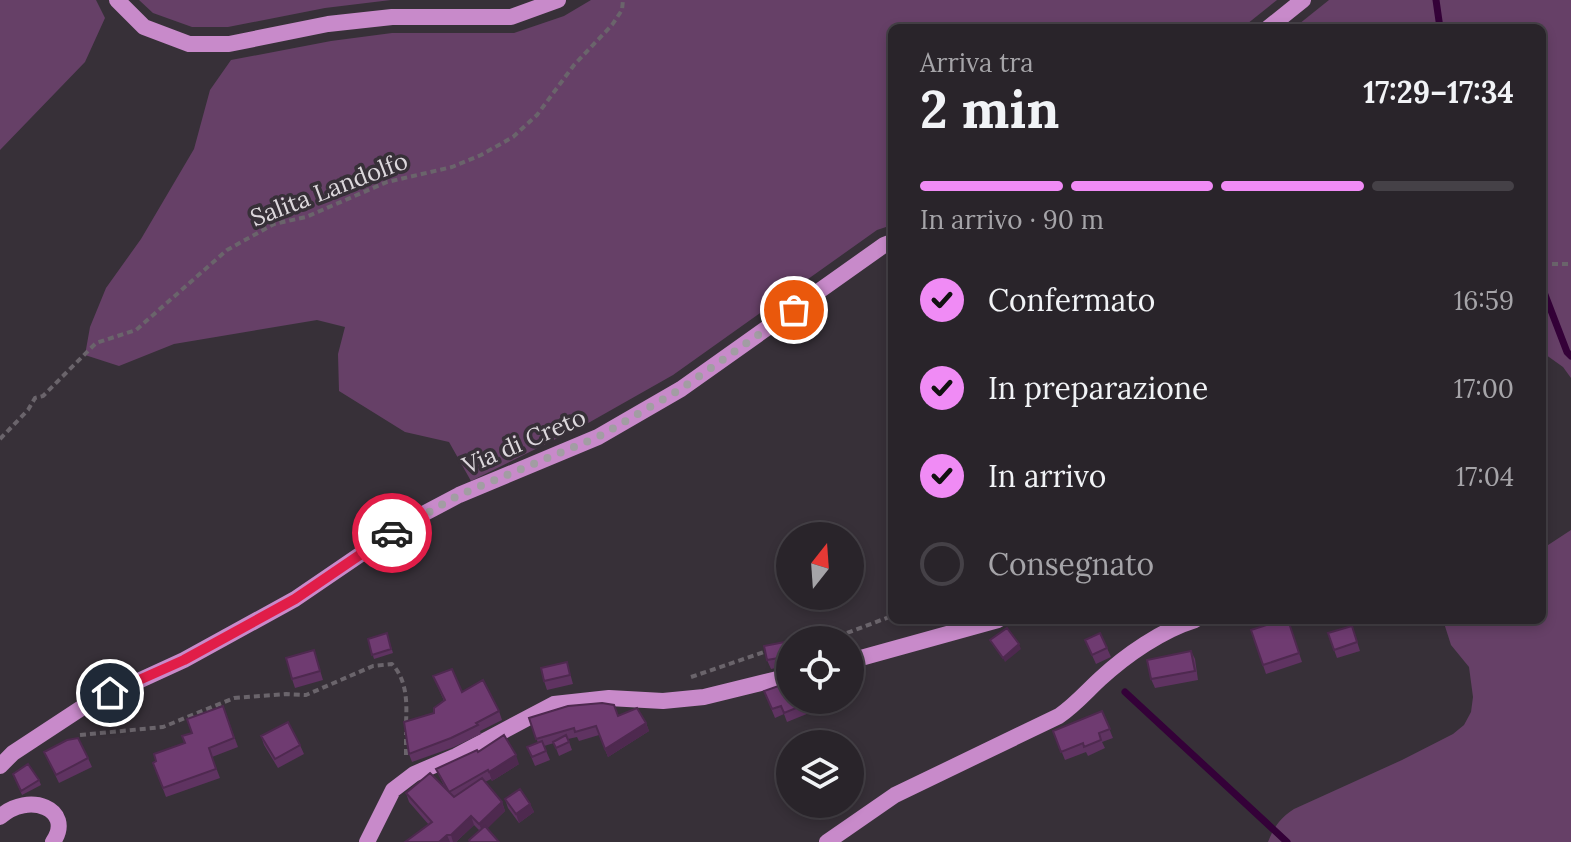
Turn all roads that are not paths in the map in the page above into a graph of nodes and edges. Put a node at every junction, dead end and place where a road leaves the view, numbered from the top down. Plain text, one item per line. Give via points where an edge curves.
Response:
1 (117, 0) edge
2 (558, 0) edge
3 (1303, 0) edge
4 (1273, 24) edge
5 (888, 244) edge
6 (984, 624) edge
7 (1182, 624) edge
8 (864, 657) edge
9 (776, 679) edge
10 (0, 766) edge
11 (0, 817) edge
12 (53, 842) edge
13 (367, 842) edge
14 (827, 842) edge

1 - 2 main road via 144,27 189,44 229,44 392,17 511,17
3 - 4 main road
5 - 10 main road, Via di Creto via 681,389 598,437 408,522 295,599 184,660 86,705
6 - 8 main road
7 - 14 main road via 1101,678 1059,716 895,795
9 - 13 main road via 704,697 554,704 414,774 393,790
11 - 12 main road via 23,803 41,805 59,825

